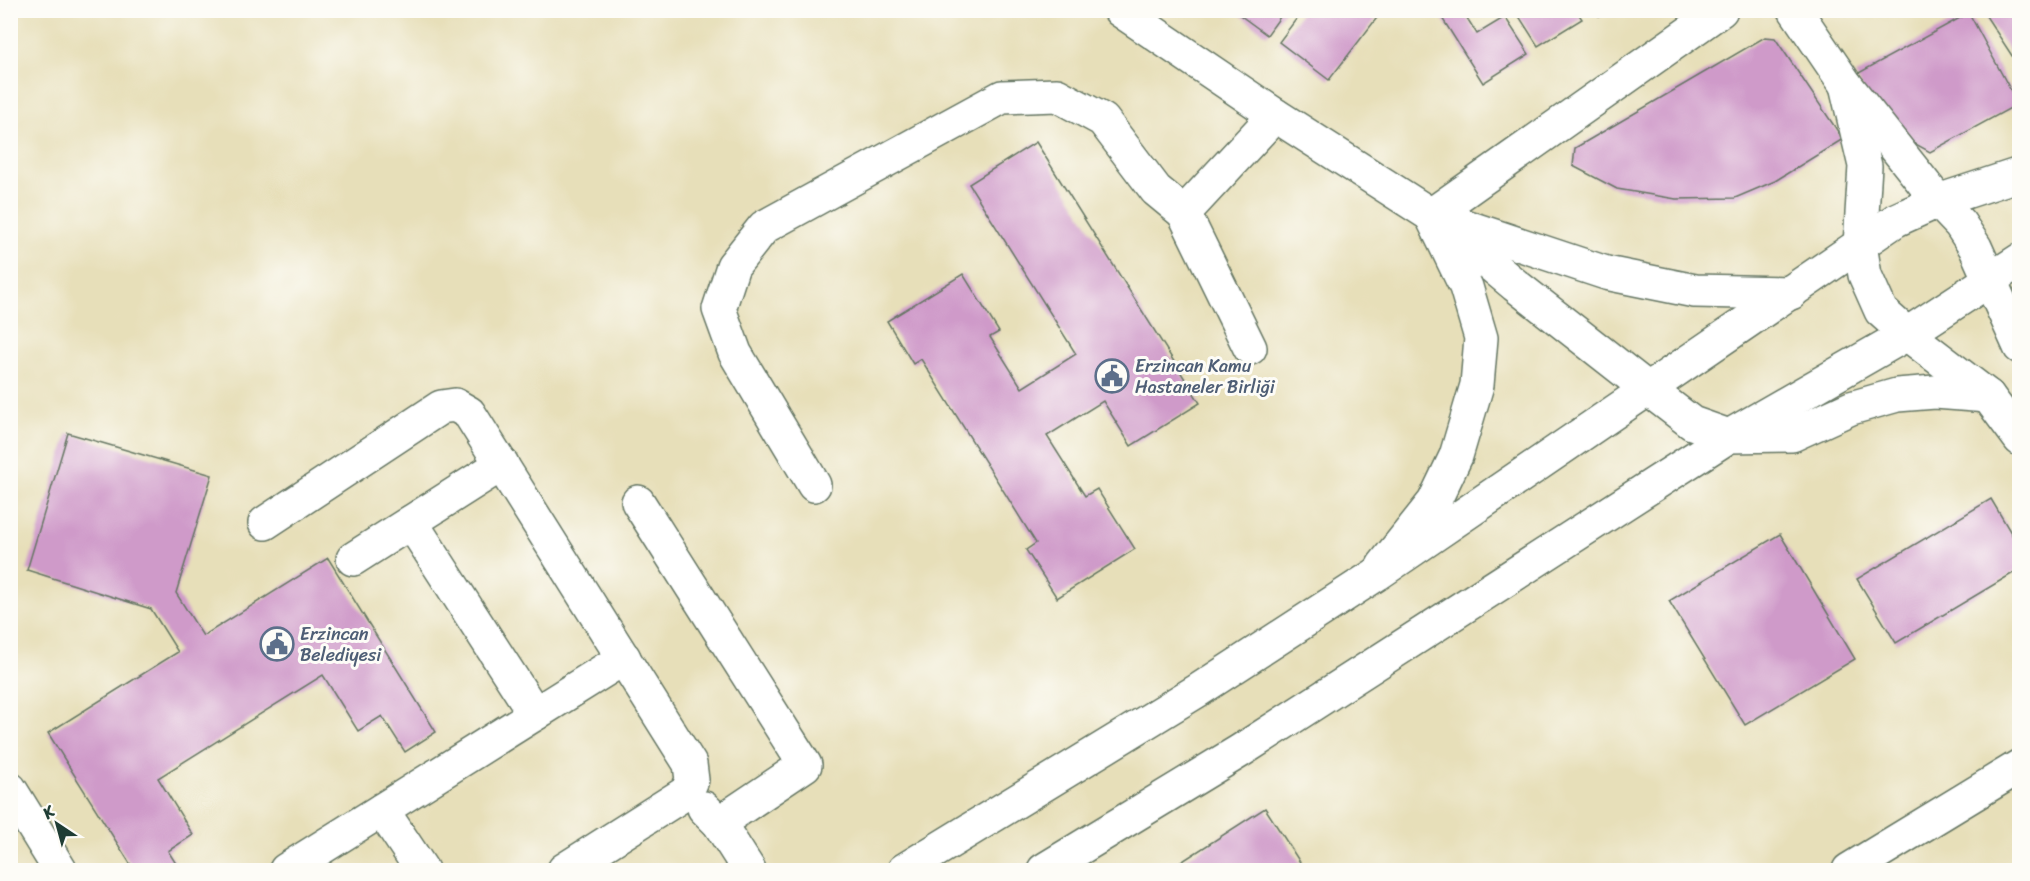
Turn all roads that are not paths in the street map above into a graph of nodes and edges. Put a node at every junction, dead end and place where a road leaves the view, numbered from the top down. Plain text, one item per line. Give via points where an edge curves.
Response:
1 (1120, 10) edge
2 (1721, 10) edge
3 (1795, 10) edge
4 (1846, 85) junction
5 (1275, 115) junction
6 (2019, 174) edge
7 (1938, 201) junction
8 (1184, 213) junction
9 (1431, 214) junction
10 (1860, 245) junction
11 (2019, 260) edge
12 (1989, 280) junction
13 (1791, 293) junction
14 (1907, 334) junction
15 (2019, 347) edge
16 (1250, 348) dead end
17 (1649, 390) junction
18 (1988, 396) junction
19 (1729, 436) junction
20 (2019, 439) edge
21 (502, 464) junction
22 (814, 485) dead end
23 (638, 502) dead end
24 (411, 522) junction
25 (265, 523) dead end
26 (353, 559) dead end
27 (1377, 574) junction
28 (624, 658) junction
29 (535, 714) junction
30 (2019, 766) edge
31 (10, 789) edge
32 (687, 792) junction
33 (382, 810) junction
34 (719, 823) junction
35 (1889, 860) edge
36 (60, 870) edge
37 (286, 870) edge
38 (422, 870) edge
39 (564, 870) edge
40 (749, 870) edge
41 (904, 870) edge
42 (1044, 870) edge
43 (1849, 870) edge

1 - 5 main road
2 - 9 main road
3 - 4 main road
4 - 7 main road
4 - 10 main road via 1865,166
5 - 8 main road
5 - 9 main road
6 - 7 main road
7 - 10 main road via 1896,220
7 - 12 main road via 1975,247
8 - 16 main road
8 - 22 main road via 1156,190 1103,120 1057,95 1024,96 1002,97 764,227 733,266 719,309 735,353
9 - 13 main road via 1606,273 1695,291
9 - 17 main road
9 - 27 main road via 1467,287 1481,338 1477,385 1456,456 1434,502
10 - 13 main road
10 - 14 main road via 1865,275 1881,311
11 - 12 main road
12 - 14 main road
12 - 15 main road
13 - 17 main road
14 - 18 main road
14 - 19 main road
17 - 19 main road via 1692,423
17 - 27 main road
18 - 19 main road via 1935,392 1897,395 1851,408 1792,435
18 - 20 main road
19 - 42 main road via 1240,751
21 - 24 main road
21 - 25 main road via 469,413 455,405 441,407
21 - 28 main road
23 - 34 main road via 806,765
24 - 26 main road
24 - 29 main road
27 - 41 main road via 1197,691
28 - 29 main road
28 - 32 main road via 690,764 692,780
29 - 33 main road
30 - 35 main road
31 - 36 main road
32 - 34 main road
32 - 39 main road
33 - 37 main road
33 - 38 main road
34 - 40 main road
35 - 43 main road

